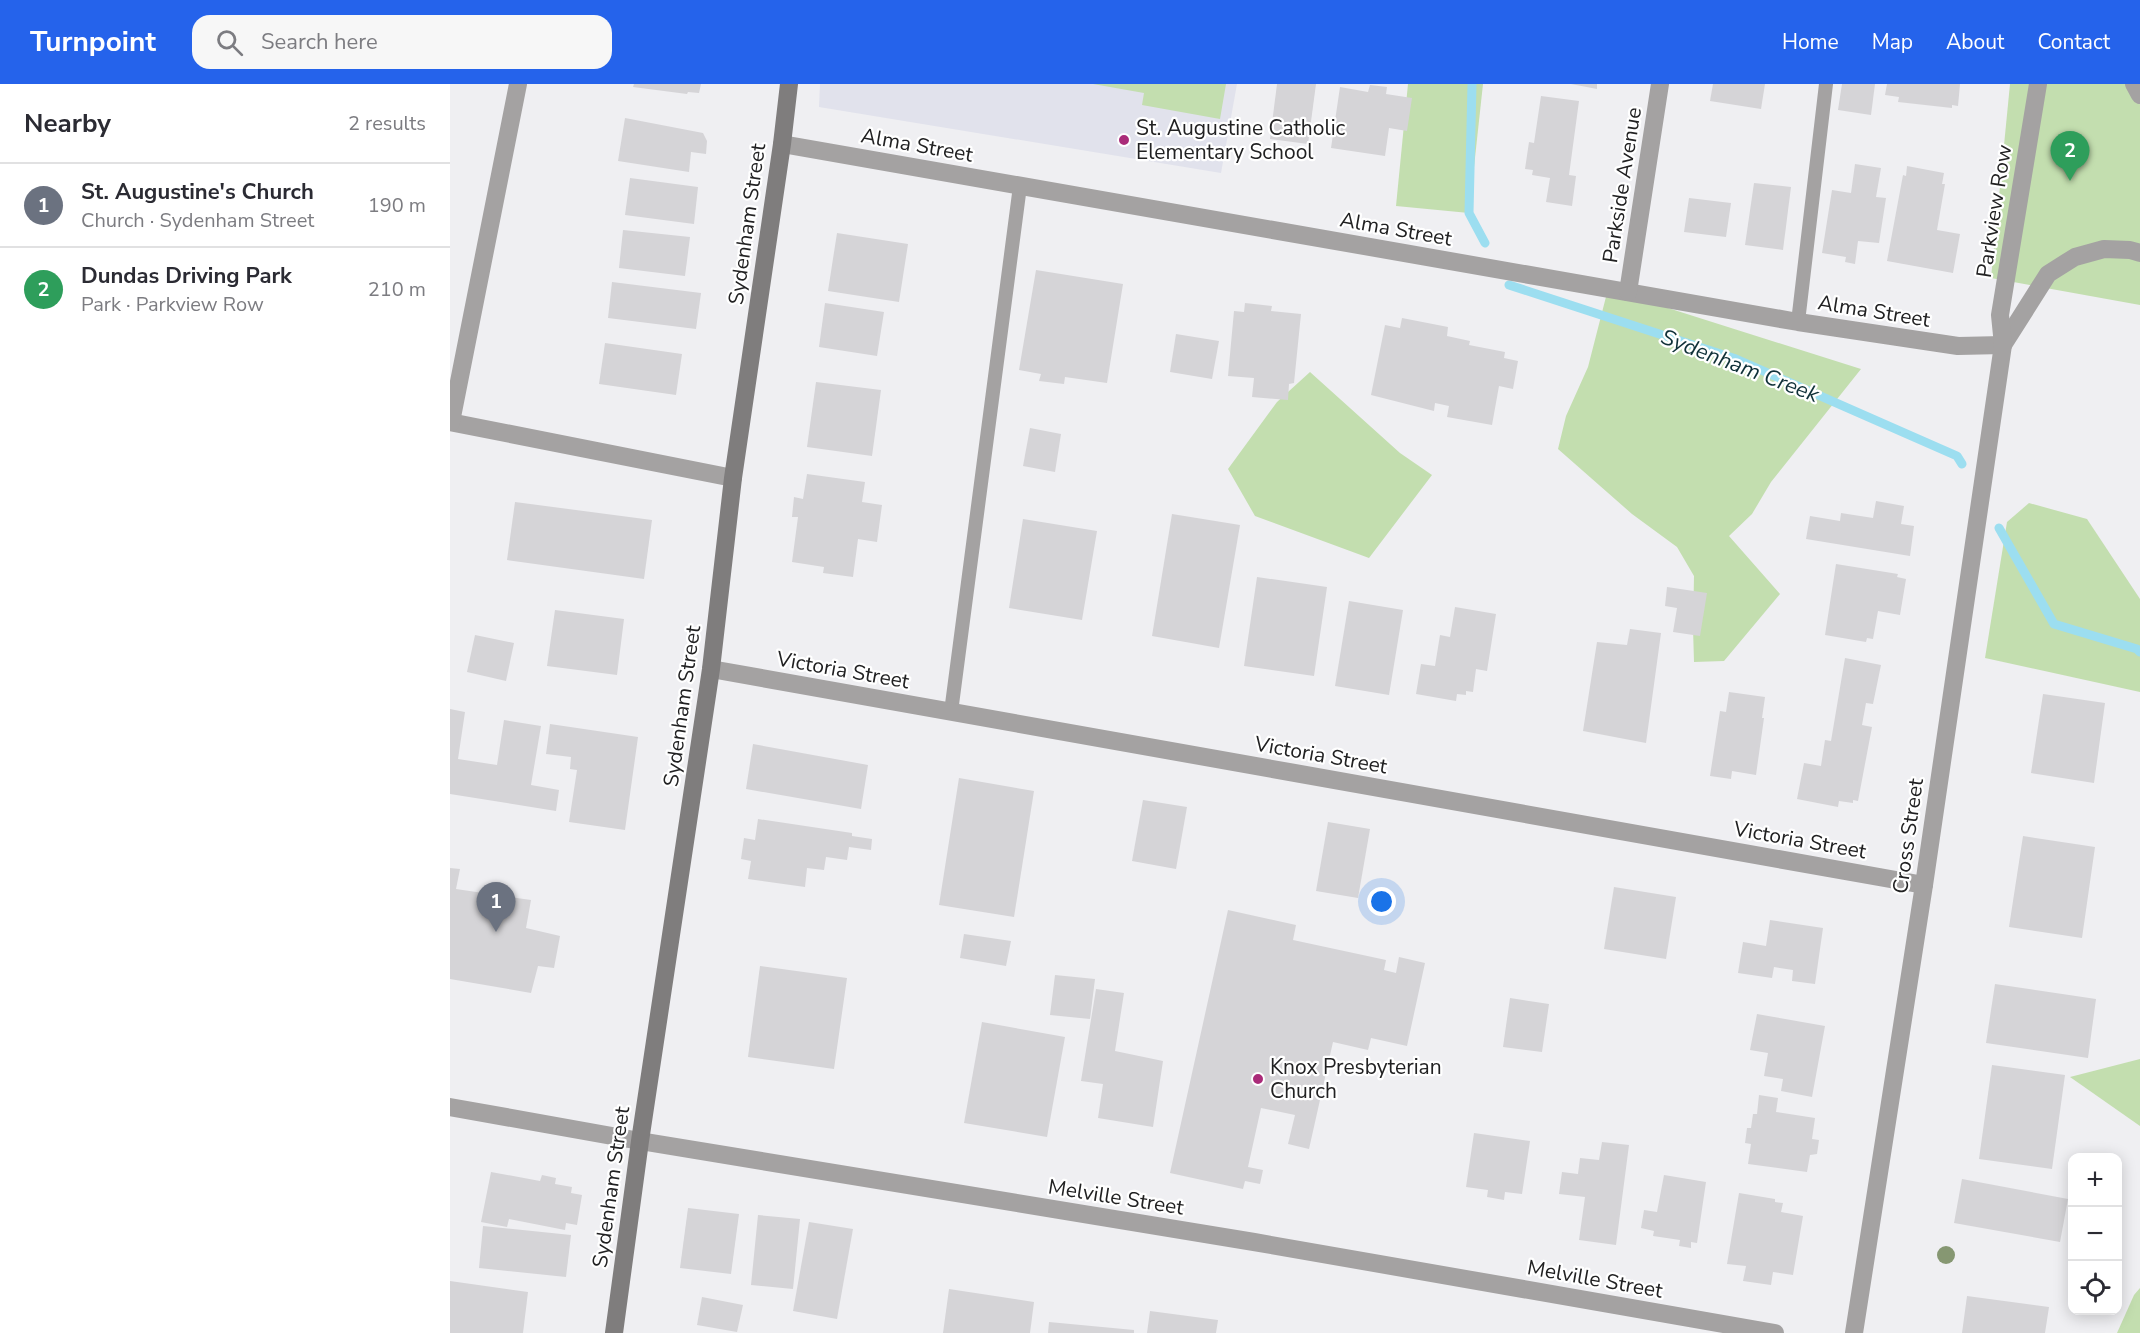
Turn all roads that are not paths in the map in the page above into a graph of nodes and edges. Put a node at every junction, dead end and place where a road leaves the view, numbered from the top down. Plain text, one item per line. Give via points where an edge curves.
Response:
1 (518, 84) edge
2 (789, 84) edge
3 (1660, 84) edge
4 (1826, 84) edge
5 (2038, 84) edge
6 (2134, 84) edge
7 (2140, 95) edge
8 (782, 144) junction
9 (1020, 186) junction
10 (2140, 252) edge
11 (1628, 292) junction
12 (1798, 322) junction
13 (2003, 345) junction
14 (450, 422) edge
15 (733, 478) junction
16 (711, 669) junction
17 (951, 712) junction
18 (1924, 885) junction
19 (450, 1107) edge
20 (640, 1141) junction
21 (614, 1333) edge
22 (1775, 1333) edge
23 (1854, 1333) edge

1 - 14 street
2 - 8 main road, Sydenham Street
3 - 11 street, Parkside Avenue
4 - 12 lane
5 - 13 street, Parkview Row via 2000,315
6 - 7 street
8 - 9 street, Alma Street
8 - 15 main road, Sydenham Street
9 - 11 street, Alma Street
9 - 17 lane
10 - 13 street via 2104,249 2075,257 2048,274
11 - 12 street, Alma Street
12 - 13 street, Alma Street via 1958,346
13 - 18 street, Cross Street
14 - 15 street
15 - 16 main road, Sydenham Street
16 - 17 street, Victoria Street
16 - 20 main road, Sydenham Street
17 - 18 street, Victoria Street
18 - 23 street, Cross Street
19 - 20 street, Melville Street
20 - 21 main road, Sydenham Street
20 - 22 street, Melville Street

